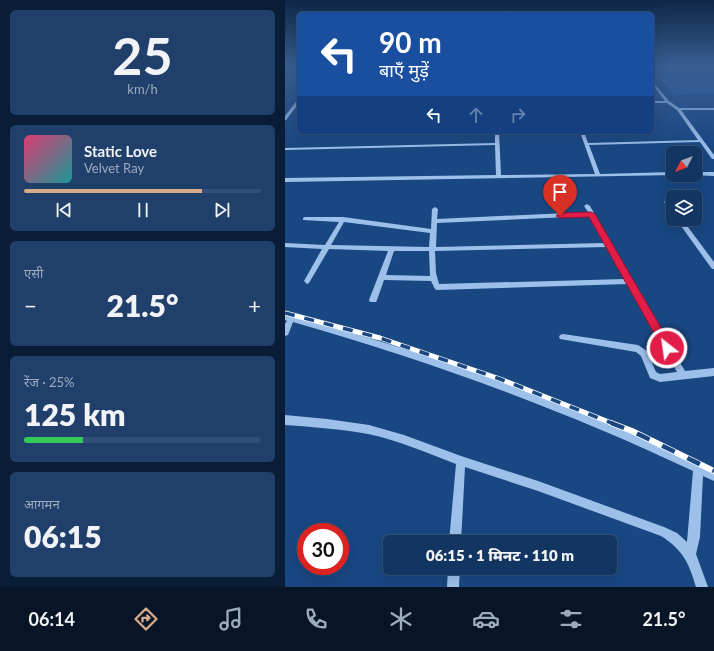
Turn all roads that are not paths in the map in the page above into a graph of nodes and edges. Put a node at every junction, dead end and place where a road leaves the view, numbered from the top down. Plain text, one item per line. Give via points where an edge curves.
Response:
1 (661, 93) edge
2 (654, 102) edge
3 (668, 102) junction
4 (297, 103) edge
5 (678, 109) junction
6 (714, 109) edge
7 (285, 119) edge
8 (497, 134) edge
9 (583, 134) edge
10 (702, 141) junction
11 (497, 144) junction
12 (587, 144) junction
13 (285, 149) edge
14 (714, 158) edge
15 (598, 174) junction
16 (666, 174) edge
17 (702, 174) edge
18 (714, 174) edge
19 (499, 177) junction
20 (285, 180) edge
21 (587, 206) dead end
22 (435, 209) dead end
23 (591, 214) junction
24 (305, 219) dead end
25 (343, 220) junction
26 (435, 221) junction
27 (684, 226) edge
28 (434, 231) junction
29 (285, 245) edge
30 (608, 245) junction
31 (326, 248) junction
32 (393, 249) junction
33 (432, 250) junction
34 (714, 267) edge
35 (382, 277) junction
36 (433, 280) junction
37 (307, 281) dead end
38 (628, 281) junction
39 (373, 300) dead end
40 (288, 318) edge
41 (285, 333) edge
42 (563, 337) dead end
43 (714, 372) edge
44 (683, 375) junction
45 (285, 420) edge
46 (461, 461) junction
47 (698, 468) junction
48 (714, 476) edge
49 (456, 535) edge
50 (690, 555) junction
51 (454, 575) edge
52 (453, 587) edge
53 (702, 587) edge

1 - 3 street
2 - 3 street
3 - 5 street
4 - 7 street
5 - 6 street
5 - 10 street
8 - 11 street
9 - 12 street
10 - 12 street
10 - 14 street
11 - 13 street
11 - 19 street
12 - 15 street
15 - 16 street
15 - 19 street
17 - 18 street
19 - 20 street
21 - 23 street
22 - 26 street
23 - 26 street
23 - 30 street
24 - 25 street
25 - 28 street
25 - 31 street
26 - 28 street
27 - 34 street
28 - 33 street
29 - 31 street
30 - 33 street
30 - 38 street
31 - 32 street
31 - 37 street
32 - 33 street
32 - 35 street
33 - 36 street
35 - 36 street
35 - 39 street
36 - 38 street via 440,288
38 - 44 street
40 - 41 street
40 - 47 street via 364,338 520,393 623,434
42 - 44 street via 635,348 644,354 654,376 660,378
43 - 44 street
45 - 46 street via 369,430
46 - 49 street
46 - 50 street via 664,532 678,540
47 - 48 street
47 - 50 street via 694,537
50 - 53 street
51 - 52 street

